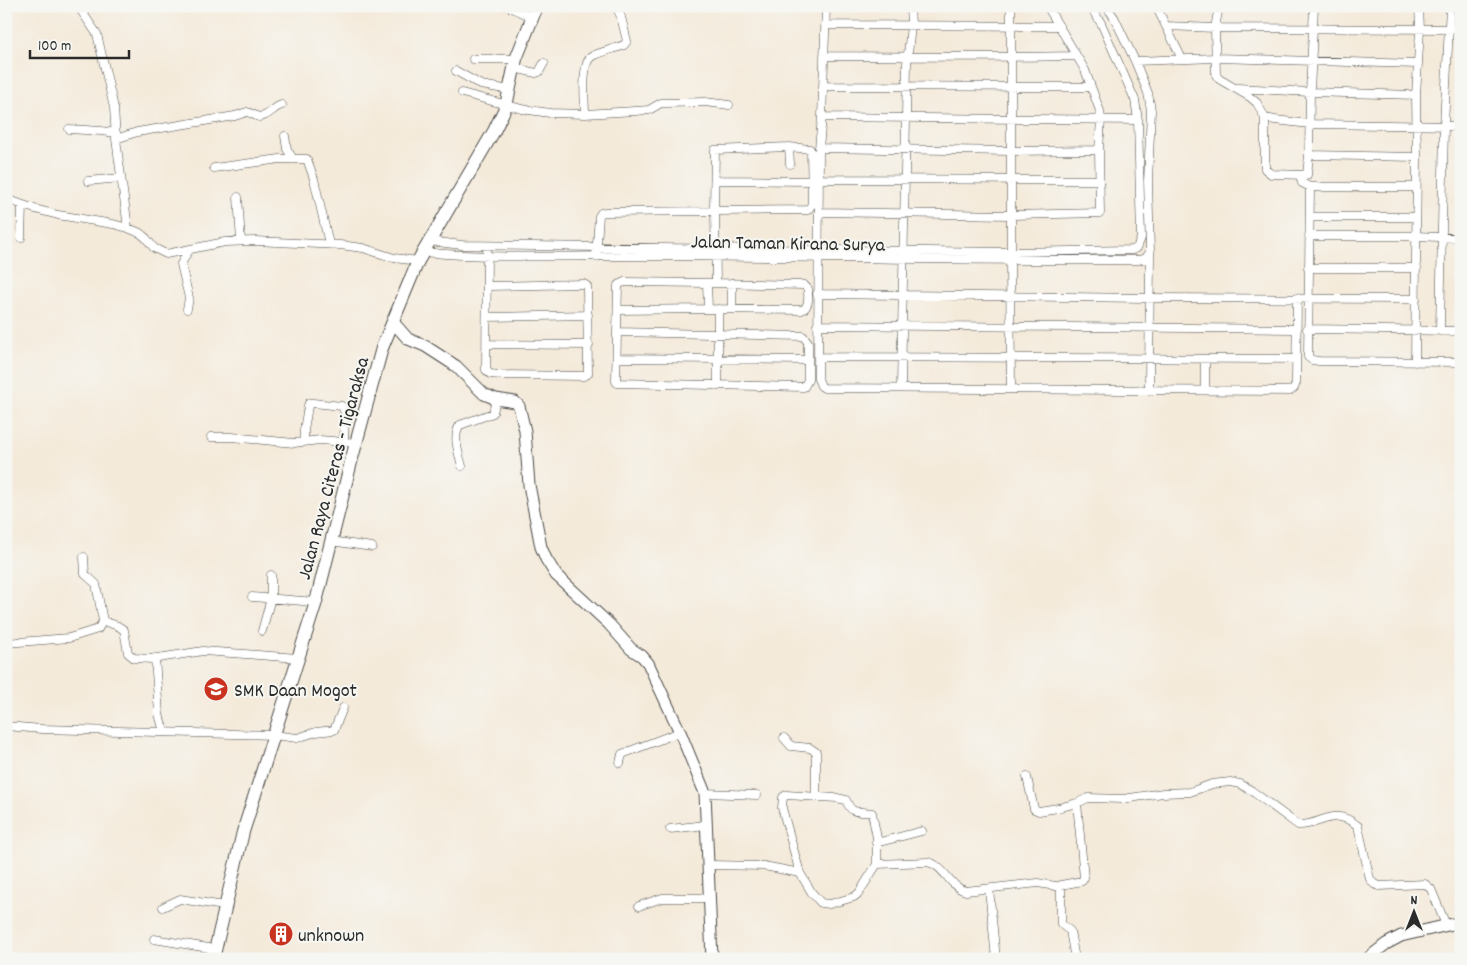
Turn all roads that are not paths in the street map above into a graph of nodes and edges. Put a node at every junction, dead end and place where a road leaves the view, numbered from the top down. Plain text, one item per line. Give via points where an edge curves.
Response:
1 (78, 6) edge
2 (507, 6) edge
3 (616, 6) edge
4 (826, 6) edge
5 (910, 6) edge
6 (1011, 6) edge
7 (1047, 6) edge
8 (1090, 6) edge
9 (1106, 6) edge
10 (1156, 6) edge
11 (1219, 6) edge
12 (1314, 6) edge
13 (1419, 6) edge
14 (1450, 6) edge
15 (534, 11) edge
16 (825, 25) junction
17 (910, 25) junction
18 (1011, 25) junction
19 (1059, 26) junction
20 (1166, 26) junction
21 (1215, 28) junction
22 (1449, 28) junction
23 (1313, 29) junction
24 (1461, 29) edge
25 (1420, 30) junction
26 (824, 56) junction
27 (907, 56) junction
28 (1076, 56) junction
29 (1011, 58) junction
30 (1216, 58) junction
31 (473, 59) dead end
32 (1182, 59) junction
33 (1311, 60) junction
34 (1135, 61) junction
35 (544, 63) dead end
36 (515, 64) junction
37 (1417, 64) junction
38 (456, 71) dead end
39 (823, 86) junction
40 (907, 86) junction
41 (1012, 86) junction
42 (1091, 87) junction
43 (1236, 88) junction
44 (510, 90) junction
45 (1310, 92) junction
46 (462, 94) dead end
47 (1416, 95) junction
48 (729, 104) dead end
49 (282, 105) dead end
50 (506, 106) junction
51 (585, 114) junction
52 (822, 117) junction
53 (907, 118) junction
54 (1012, 118) junction
55 (1266, 118) junction
56 (1101, 119) junction
57 (1138, 120) junction
58 (1310, 124) junction
59 (1416, 124) junction
60 (1444, 125) junction
61 (1461, 126) edge
62 (69, 129) dead end
63 (116, 136) junction
64 (285, 136) dead end
65 (789, 147) junction
66 (820, 148) junction
67 (906, 149) junction
68 (1099, 150) junction
69 (1012, 151) junction
70 (1309, 155) junction
71 (1417, 157) junction
72 (293, 159) junction
73 (790, 164) dead end
74 (214, 168) dead end
75 (1307, 175) junction
76 (121, 178) junction
77 (905, 178) junction
78 (715, 180) junction
79 (815, 180) junction
80 (1011, 180) junction
81 (1100, 180) junction
82 (88, 181) dead end
83 (1310, 187) junction
84 (1416, 187) junction
85 (238, 197) dead end
86 (6, 199) edge
87 (22, 205) junction
88 (715, 210) junction
89 (819, 212) junction
90 (904, 212) junction
91 (1011, 215) junction
92 (1310, 216) junction
93 (1416, 217) junction
94 (128, 228) junction
95 (1309, 236) junction
96 (1416, 236) junction
97 (1443, 237) junction
98 (21, 238) dead end
99 (1461, 238) edge
100 (241, 241) junction
101 (429, 241) junction
102 (329, 244) junction
103 (487, 245) junction
104 (596, 247) junction
105 (189, 250) junction
106 (904, 250) junction
107 (1011, 252) junction
108 (1150, 252) junction
109 (715, 253) junction
110 (819, 254) junction
111 (487, 255) junction
112 (596, 256) junction
113 (420, 257) junction
114 (904, 260) junction
115 (1010, 261) junction
116 (1308, 268) junction
117 (1417, 268) junction
118 (711, 283) junction
119 (732, 284) junction
120 (487, 286) junction
121 (817, 294) junction
122 (903, 295) junction
123 (1010, 296) junction
124 (1148, 298) junction
125 (1297, 298) junction
126 (1308, 298) junction
127 (1416, 298) junction
128 (187, 309) dead end
129 (708, 309) junction
130 (718, 309) junction
131 (732, 309) junction
132 (618, 310) junction
133 (588, 315) junction
134 (486, 317) junction
135 (393, 322) junction
136 (818, 325) junction
137 (903, 326) junction
138 (1010, 326) junction
139 (1148, 327) junction
140 (1296, 329) junction
141 (1308, 329) junction
142 (1416, 330) junction
143 (1440, 331) junction
144 (1461, 331) edge
145 (617, 332) junction
146 (718, 333) junction
147 (486, 344) junction
148 (589, 345) junction
149 (818, 357) junction
150 (902, 357) junction
151 (1011, 357) junction
152 (617, 358) junction
153 (1149, 358) junction
154 (1205, 358) junction
155 (1296, 359) junction
156 (719, 360) junction
157 (808, 360) junction
158 (1415, 362) junction
159 (1461, 362) edge
160 (718, 386) junction
161 (901, 388) junction
162 (1011, 388) junction
163 (1149, 390) junction
164 (1205, 390) junction
165 (496, 399) junction
166 (211, 437) dead end
167 (304, 442) junction
168 (350, 443) junction
169 (462, 466) dead end
170 (331, 541) junction
171 (372, 547) dead end
172 (84, 557) dead end
173 (271, 575) dead end
174 (252, 597) dead end
175 (270, 598) junction
176 (316, 602) junction
177 (102, 621) junction
178 (262, 631) dead end
179 (6, 643) edge
180 (155, 658) junction
181 (298, 658) junction
182 (343, 708) dead end
183 (6, 726) edge
184 (164, 732) junction
185 (680, 732) junction
186 (274, 735) junction
187 (784, 738) dead end
188 (620, 763) dead end
189 (1027, 777) dead end
190 (705, 793) junction
191 (758, 795) dead end
192 (816, 797) junction
193 (1077, 803) junction
194 (706, 824) junction
195 (670, 829) dead end
196 (922, 831) dead end
197 (876, 843) junction
198 (877, 864) junction
199 (709, 865) junction
200 (800, 873) junction
201 (1062, 887) junction
202 (988, 889) junction
203 (710, 898) junction
204 (224, 906) junction
205 (639, 906) dead end
206 (163, 907) dead end
207 (1461, 922) edge
208 (1446, 925) junction
209 (154, 939) dead end
210 (214, 954) edge
211 (712, 959) edge
212 (996, 959) edge
213 (1075, 959) edge
214 (1367, 959) edge

1 - 63 street via 97,34 114,108
2 - 15 street
3 - 51 street via 627,41 588,60 584,84
4 - 16 street
5 - 17 street
6 - 18 street
7 - 19 street
8 - 57 street via 1101,23 1131,92
9 - 34 street
10 - 20 street
11 - 21 street
12 - 23 street
13 - 25 street
14 - 22 street
15 - 36 main road, Jalan Raya Citeras - Tigaraksa
16 - 17 street
16 - 26 street
17 - 18 street
17 - 27 street
18 - 19 street
18 - 29 street
19 - 28 street
20 - 21 street
20 - 32 street
21 - 23 street
21 - 30 street
22 - 24 street
22 - 25 street
22 - 60 street
23 - 25 street
23 - 33 street
25 - 37 street
26 - 27 street
26 - 39 street
27 - 29 street
27 - 40 street
28 - 29 street
28 - 42 street
29 - 41 street
30 - 32 street
30 - 33 street
30 - 43 street via 1216,75
31 - 36 street
32 - 34 street
33 - 37 street
33 - 45 street
34 - 108 street via 1151,110
35 - 36 street via 536,73
36 - 44 main road, Jalan Raya Citeras - Tigaraksa
37 - 47 street
38 - 44 street via 482,84
39 - 40 street
39 - 52 street
40 - 41 street
40 - 53 street
41 - 42 street
41 - 54 street
42 - 56 street
43 - 45 street
43 - 55 street via 1257,102
44 - 50 main road, Jalan Raya Citeras - Tigaraksa
45 - 47 street
45 - 58 street
46 - 50 street
47 - 59 street
48 - 51 street via 661,103 648,110
49 - 63 street via 262,117 247,112
50 - 51 street via 550,113
50 - 101 main road, Jalan Raya Citeras - Tigaraksa
52 - 53 street
52 - 66 street
53 - 54 street
53 - 67 street
54 - 56 street
54 - 69 street
55 - 58 street
55 - 75 street via 1267,172
56 - 57 street
56 - 68 street
57 - 107 street, Jalan Taman Kirana Surya via 1141,238 1137,248 1126,252
58 - 59 street
58 - 70 street
59 - 60 street
59 - 71 street
60 - 61 street
60 - 97 street
62 - 63 street via 101,131
63 - 76 street
64 - 72 street
65 - 73 street
65 - 78 street via 716,150
65 - 79 street via 811,150
66 - 67 street
66 - 79 street
67 - 69 street
67 - 77 street
68 - 69 street
68 - 81 street
69 - 80 street
70 - 71 street
70 - 75 street
71 - 84 street
72 - 74 street
72 - 102 street via 308,161
75 - 83 street via 1301,179
76 - 82 street
76 - 94 street
77 - 79 street
77 - 80 street
77 - 90 street
78 - 79 street
78 - 88 street
79 - 88 street via 812,204 808,210
79 - 89 street
80 - 81 street
80 - 91 street
81 - 91 street via 1100,213
83 - 84 street
83 - 92 street
84 - 93 street
85 - 100 street
86 - 87 street
87 - 94 street
87 - 98 street
88 - 104 street via 601,213
88 - 109 street
89 - 90 street
89 - 110 street
90 - 91 street
90 - 106 street
91 - 107 street
92 - 93 street
92 - 95 street
93 - 96 street
94 - 105 street, Jalan Taman Kirana Surya via 146,238 162,253
95 - 96 street
95 - 116 street
96 - 97 street
96 - 117 street
97 - 99 street
97 - 143 street
100 - 102 street, Jalan Taman Kirana Surya
100 - 105 street, Jalan Taman Kirana Surya
101 - 103 street, Jalan Taman Kirana Surya
101 - 113 main road, Jalan Raya Citeras - Tigaraksa
102 - 113 street, Jalan Taman Kirana Surya via 358,247 387,257
103 - 104 street, Jalan Taman Kirana Surya
103 - 111 street
104 - 109 street, Jalan Taman Kirana Surya
104 - 112 street
105 - 128 street via 181,264 189,298
106 - 107 street, Jalan Taman Kirana Surya
106 - 110 street, Jalan Taman Kirana Surya
106 - 114 street
108 - 115 street, Jalan Taman Kirana Surya via 1139,260
108 - 124 street
109 - 110 street, Jalan Taman Kirana Surya
109 - 112 street, Jalan Taman Kirana Surya
109 - 118 street
110 - 114 street, Jalan Taman Kirana Surya
110 - 121 street
111 - 112 street, Jalan Taman Kirana Surya
111 - 113 street, Jalan Taman Kirana Surya
111 - 120 street
113 - 135 main road, Jalan Raya Citeras - Tigaraksa
114 - 115 street, Jalan Taman Kirana Surya
114 - 122 street
115 - 123 street
116 - 117 street
116 - 126 street
117 - 127 street
118 - 119 street
118 - 129 street
118 - 132 street via 621,282 618,285
119 - 131 street
119 - 131 street via 804,284 808,289 808,304 802,310
120 - 133 street via 584,284 588,288
120 - 134 street
121 - 122 street
121 - 136 street
122 - 123 street
122 - 137 street
123 - 124 street
123 - 138 street
124 - 125 street
124 - 139 street
125 - 126 street
125 - 140 street
126 - 127 street
126 - 141 street
127 - 142 street
129 - 130 street
129 - 132 street
130 - 131 street
130 - 146 street
132 - 145 street
133 - 134 street
133 - 148 street
134 - 147 street
135 - 165 street via 408,339 456,366 484,394
135 - 168 main road, Jalan Raya Citeras - Tigaraksa
136 - 137 street
136 - 149 street
137 - 138 street
137 - 150 street
138 - 139 street
138 - 151 street
139 - 140 street
139 - 153 street
140 - 155 street
141 - 142 street
141 - 158 street via 1308,357 1312,360
142 - 143 street
142 - 158 street
143 - 144 street
145 - 146 street
145 - 152 street
146 - 156 street
146 - 157 street via 803,336 808,342
147 - 148 street
147 - 148 street via 486,370 490,374 574,376 588,374
149 - 150 street
149 - 161 street via 818,379 824,388
150 - 151 street
150 - 161 street
151 - 153 street
151 - 162 street
152 - 156 street
152 - 160 street via 618,384
153 - 154 street
153 - 163 street
154 - 155 street
154 - 164 street
155 - 164 street via 1296,384 1290,391
156 - 157 street
156 - 160 street
157 - 160 street via 808,380 804,386
158 - 159 street
161 - 162 street
162 - 163 street
163 - 164 street
165 - 169 street via 493,412 457,429
165 - 185 street via 515,402 521,410 529,485 541,547 550,568 648,663
166 - 167 street
167 - 168 street
167 - 168 street via 308,406 313,403 342,406
168 - 170 main road, Jalan Raya Citeras - Tigaraksa
170 - 171 street
170 - 176 main road, Jalan Raya Citeras - Tigaraksa
172 - 177 street via 85,574 96,584
173 - 175 street
174 - 175 street
175 - 176 street
175 - 178 street
176 - 181 main road, Jalan Raya Citeras - Tigaraksa
177 - 179 street via 98,629 68,638
177 - 180 street via 124,630 130,656
180 - 181 street via 203,651
180 - 184 street via 159,714
181 - 186 main road, Jalan Raya Citeras - Tigaraksa
182 - 186 street via 336,727 331,731 297,738
183 - 184 street
184 - 186 street
185 - 188 street via 622,754
185 - 190 street
186 - 204 main road, Jalan Raya Citeras - Tigaraksa via 243,832
187 - 192 street via 791,746 816,752
189 - 193 street via 1036,810
190 - 191 street
190 - 194 street
192 - 197 street via 843,799 853,811 872,813
192 - 200 street via 786,795 782,800
193 - 201 street via 1084,878
193 - 208 street via 1088,798 1123,799 1190,792 1230,782 1252,790 1298,825 1328,817 1345,818 1358,826 1370,880 1379,886 1425,884 1431,889
194 - 195 street
194 - 199 street
196 - 197 street
197 - 198 street
198 - 200 street via 859,893 830,904 817,899
198 - 202 street via 928,862 938,866 961,889
199 - 200 street via 764,866
199 - 203 street
201 - 202 street via 1038,883
201 - 213 street via 1061,924 1070,931
202 - 212 street
203 - 205 street via 662,898
203 - 211 street
204 - 206 street via 180,899
204 - 210 main road, Jalan Raya Citeras - Tigaraksa
207 - 208 street
208 - 214 street via 1401,936
209 - 210 street

